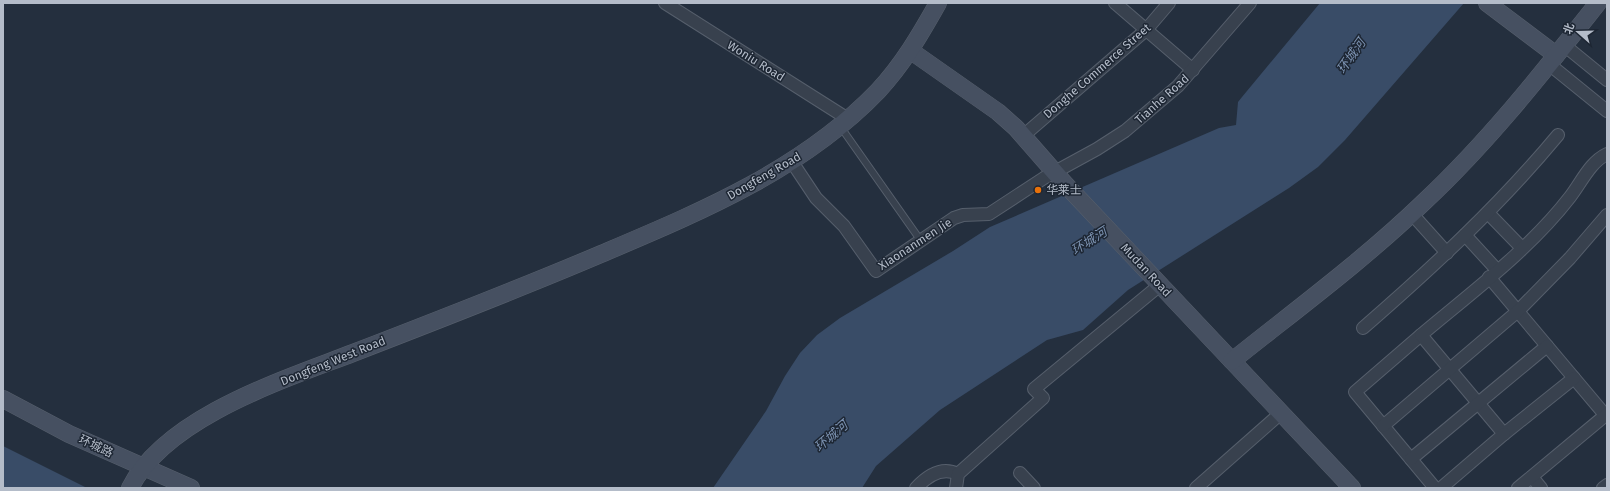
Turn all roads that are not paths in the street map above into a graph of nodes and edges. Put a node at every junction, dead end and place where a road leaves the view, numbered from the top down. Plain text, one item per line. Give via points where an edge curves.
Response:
1 (665, 3) edge
2 (938, 3) edge
3 (1115, 3) edge
4 (1169, 3) edge
5 (1250, 3) edge
6 (1487, 3) edge
7 (1598, 3) edge
8 (1146, 30) junction
9 (911, 51) junction
10 (1556, 55) junction
11 (1193, 70) junction
12 (1607, 80) edge
13 (1607, 111) edge
14 (844, 123) junction
15 (1558, 135) dead end
16 (1023, 136) junction
17 (1607, 154) edge
18 (792, 162) junction
19 (1060, 178) junction
20 (1488, 213) junction
21 (1412, 214) junction
22 (1607, 215) edge
23 (1466, 235) junction
24 (921, 241) junction
25 (1522, 248) junction
26 (1447, 252) junction
27 (560, 271) joint
28 (1493, 274) junction
29 (1160, 285) junction
30 (1518, 311) junction
31 (1363, 328) dead end
32 (1421, 335) junction
33 (1547, 346) junction
34 (1232, 361) junction
35 (1450, 370) junction
36 (1574, 378) junction
37 (3, 399) edge
38 (1478, 403) junction
39 (1281, 413) junction
40 (1606, 415) edge
41 (1383, 426) junction
42 (1504, 434) junction
43 (1411, 459) junction
44 (142, 468) junction
45 (1020, 473) dead end
46 (958, 474) junction
47 (1532, 477) junction
48 (1607, 485) edge
49 (130, 488) edge
50 (191, 488) edge
51 (916, 488) edge
52 (956, 488) edge
53 (1034, 488) edge
54 (1196, 488) edge
55 (1352, 488) edge
56 (1435, 488) edge
57 (1441, 488) edge
58 (1518, 488) edge
59 (1541, 488) edge
60 (1603, 488) edge

1 - 14 street, Woniu Road
2 - 9 street, Dongfeng Road
3 - 8 street
4 - 8 street, Donghe Commerce Street
5 - 11 street, Tianhe Road
6 - 10 street
7 - 10 street
8 - 11 street
8 - 16 street, Donghe Commerce Street
9 - 14 street, Dongfeng Road via 885,83
9 - 16 street, Mudan Road via 998,112
10 - 12 street
10 - 13 street
10 - 21 street via 1490,134
11 - 19 street, Tianhe Road via 1168,96 1125,131
14 - 18 street, Dongfeng Road
14 - 24 lane
15 - 20 street
16 - 19 street, Mudan Road
17 - 25 street via 1596,162 1560,209
18 - 24 street, Xiaonanmen Jie via 816,198 844,226 876,271
18 - 27 street, Dongfeng Road via 767,178 712,205
19 - 24 street, Xiaonanmen Jie via 989,214 957,216
19 - 29 street, Mudan Road
20 - 23 street
20 - 25 street
21 - 26 street
21 - 34 street
22 - 30 street via 1570,258
23 - 26 street
23 - 28 street
25 - 28 street
26 - 31 street
27 - 44 street, Dongfeng West Road via 221,407 200,419 166,445
28 - 30 street
28 - 32 street
29 - 34 street, Mudan Road
29 - 46 street via 1034,389 1042,398
30 - 33 street
30 - 35 street
32 - 35 street
32 - 41 street via 1355,392
33 - 36 street
33 - 38 street
34 - 39 street, Mudan Road
35 - 38 street
35 - 41 street
36 - 40 street
36 - 42 street
37 - 44 street, 环城路 via 64,432
38 - 42 street
38 - 43 street
39 - 54 street
39 - 55 street, Mudan Road
40 - 47 street
41 - 43 street
42 - 57 street
43 - 56 street
44 - 49 street, Dongfeng West Road
44 - 50 street, 环城路
45 - 53 street
46 - 51 street via 946,471 936,473
46 - 52 street
47 - 58 street
47 - 59 street
48 - 60 street

